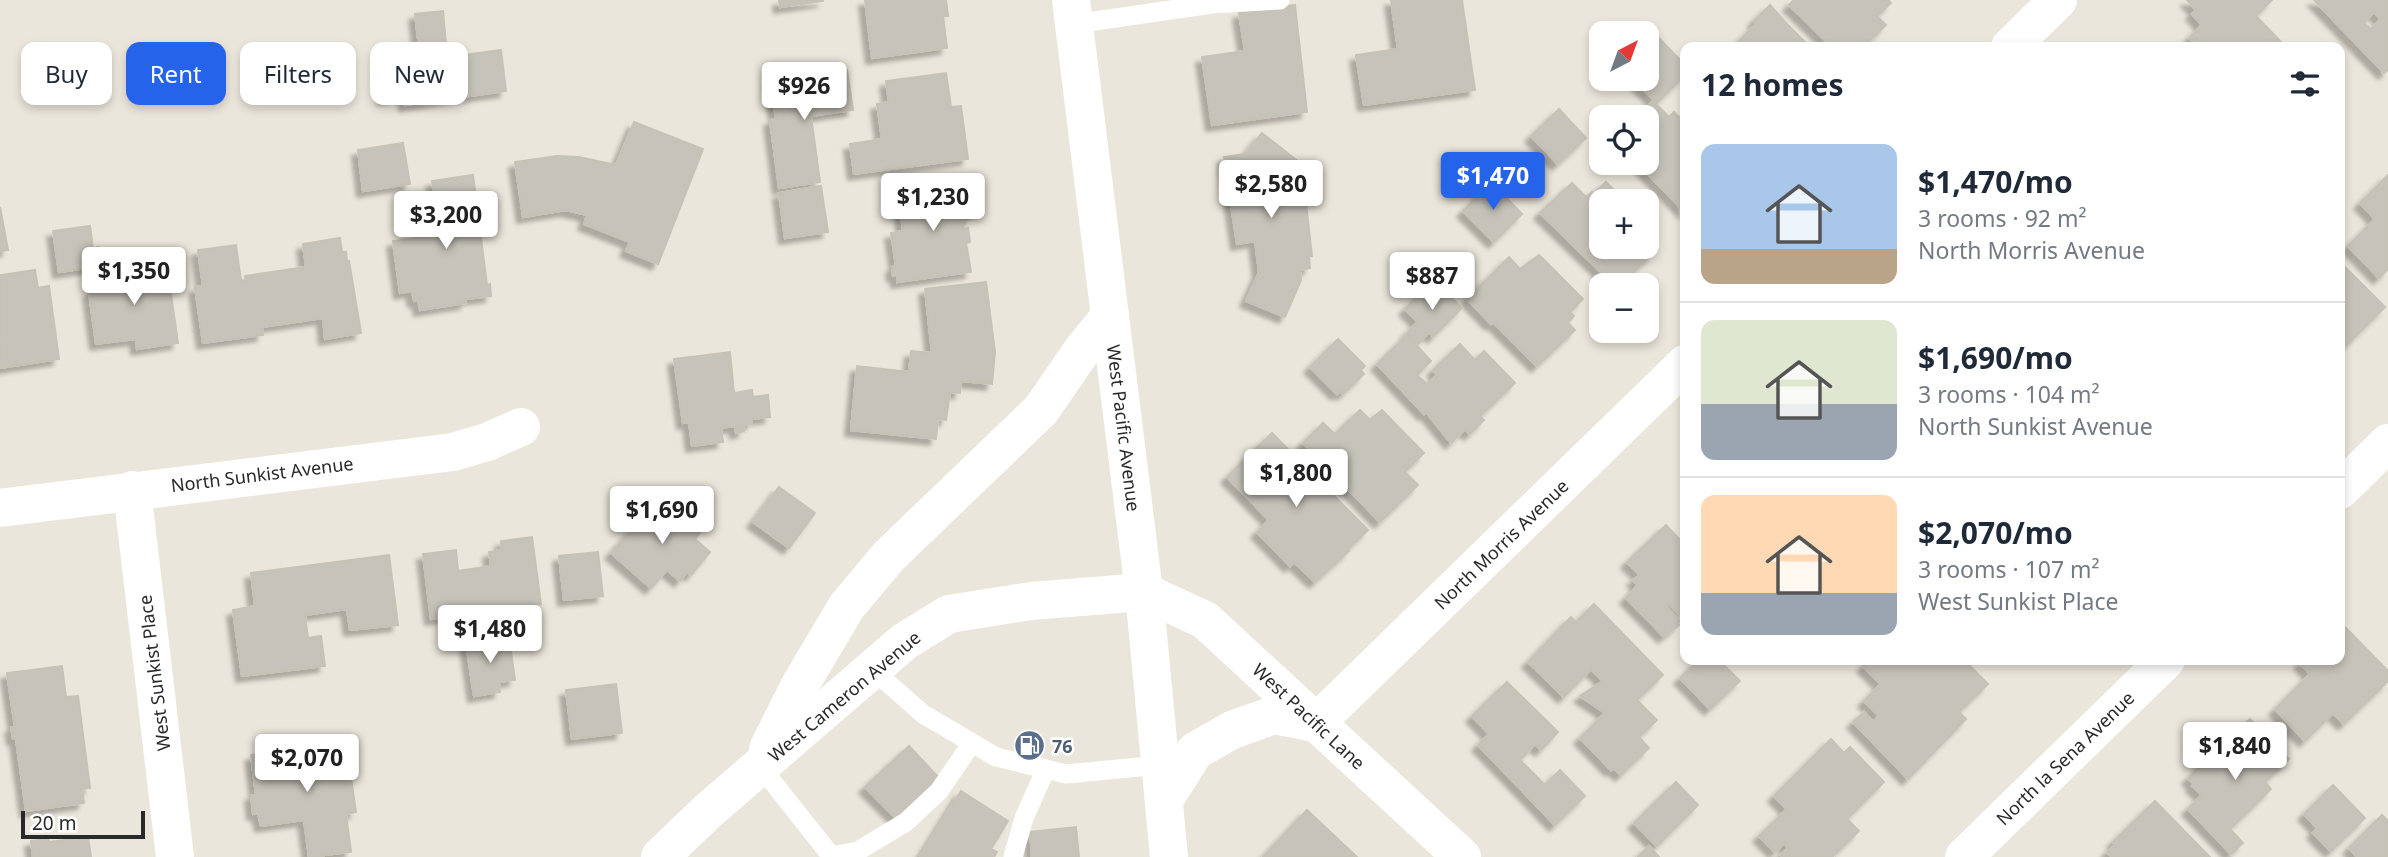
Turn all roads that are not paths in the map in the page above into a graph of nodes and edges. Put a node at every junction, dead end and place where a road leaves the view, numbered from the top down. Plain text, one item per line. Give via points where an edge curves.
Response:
1 (1280, 0) edge
2 (2058, 0) edge
3 (1072, 12) edge
4 (2015, 42) edge
5 (1110, 316) junction
6 (1680, 369) edge
7 (521, 427) dead end
8 (2388, 443) edge
9 (2345, 485) edge
10 (132, 490) junction
11 (0, 508) edge
12 (1144, 592) junction
13 (2161, 665) edge
14 (872, 669) junction
15 (1316, 723) junction
16 (972, 743) junction
17 (760, 766) junction
18 (1046, 769) junction
19 (1162, 782) junction
20 (832, 856) edge
21 (175, 857) edge
22 (660, 857) edge
23 (1013, 857) edge
24 (1169, 857) edge
25 (1462, 857) edge
26 (1964, 857) edge

1 - 3 lane
2 - 4 street
3 - 5 street, West Pacific Avenue
5 - 12 street, West Pacific Avenue
5 - 17 street via 1041,410 889,556 846,606
6 - 15 street, North Morris Avenue
7 - 10 street, North Sunkist Avenue via 453,452
8 - 9 street
10 - 11 street, North Sunkist Avenue
10 - 21 street, West Sunkist Place
12 - 14 street, West Cameron Avenue via 1031,601 949,614 905,641
12 - 15 street, West Pacific Lane via 1205,620
12 - 19 street, West Pacific Avenue
13 - 26 street, North la Sena Avenue
14 - 16 lane via 923,714
14 - 17 street, West Cameron Avenue
15 - 19 street via 1274,716 1232,730 1195,751
15 - 25 street, West Pacific Lane
16 - 18 lane via 996,757
16 - 20 lane via 939,791 906,822 858,851
17 - 20 lane
17 - 22 street, West Cameron Avenue
18 - 19 lane
18 - 23 lane
19 - 24 street, West Pacific Avenue

